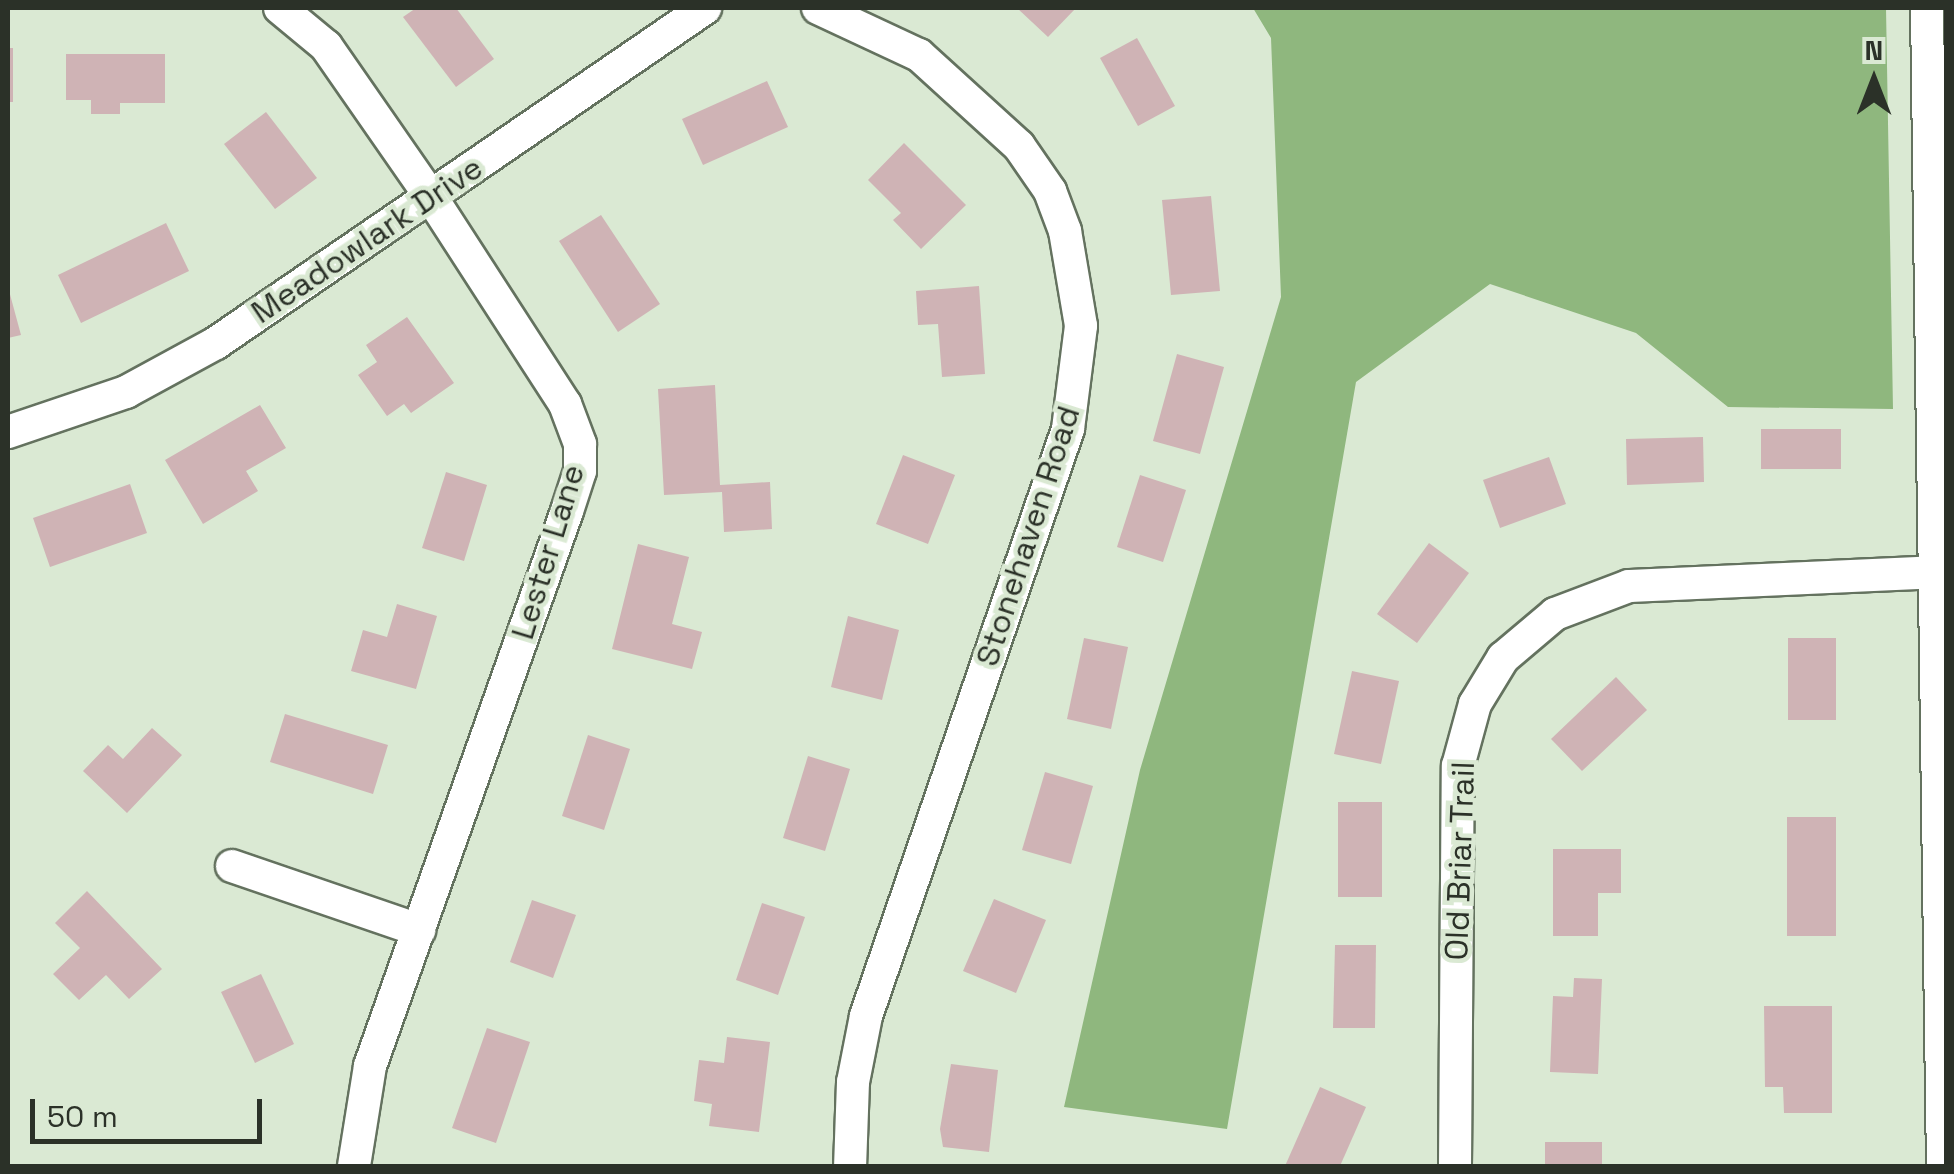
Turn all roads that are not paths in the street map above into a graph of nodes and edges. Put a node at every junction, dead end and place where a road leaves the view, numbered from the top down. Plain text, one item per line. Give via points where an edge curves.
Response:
1 (280, 8) edge
2 (706, 8) edge
3 (818, 8) edge
4 (1926, 8) edge
5 (431, 197) junction
6 (8, 432) edge
7 (1935, 572) junction
8 (232, 866) dead end
9 (418, 930) junction
10 (354, 1166) edge
11 (850, 1166) edge
12 (1455, 1166) edge
13 (1944, 1166) edge

1 - 5 street, Lester Lane via 326,46
2 - 5 street, Meadowlark Drive
3 - 11 street, Stonehaven Road via 919,55 1019,146 1050,191 1065,231 1081,326 1068,429 866,1016 853,1082
4 - 7 street
5 - 6 street, Meadowlark Drive via 216,342 126,392
5 - 9 street, Lester Lane via 565,404 580,444 580,470
7 - 12 street, Old Briar Trail via 1629,586 1555,614 1504,658 1475,704 1458,766
7 - 13 street
8 - 9 street
9 - 10 street, Lester Lane via 370,1066

